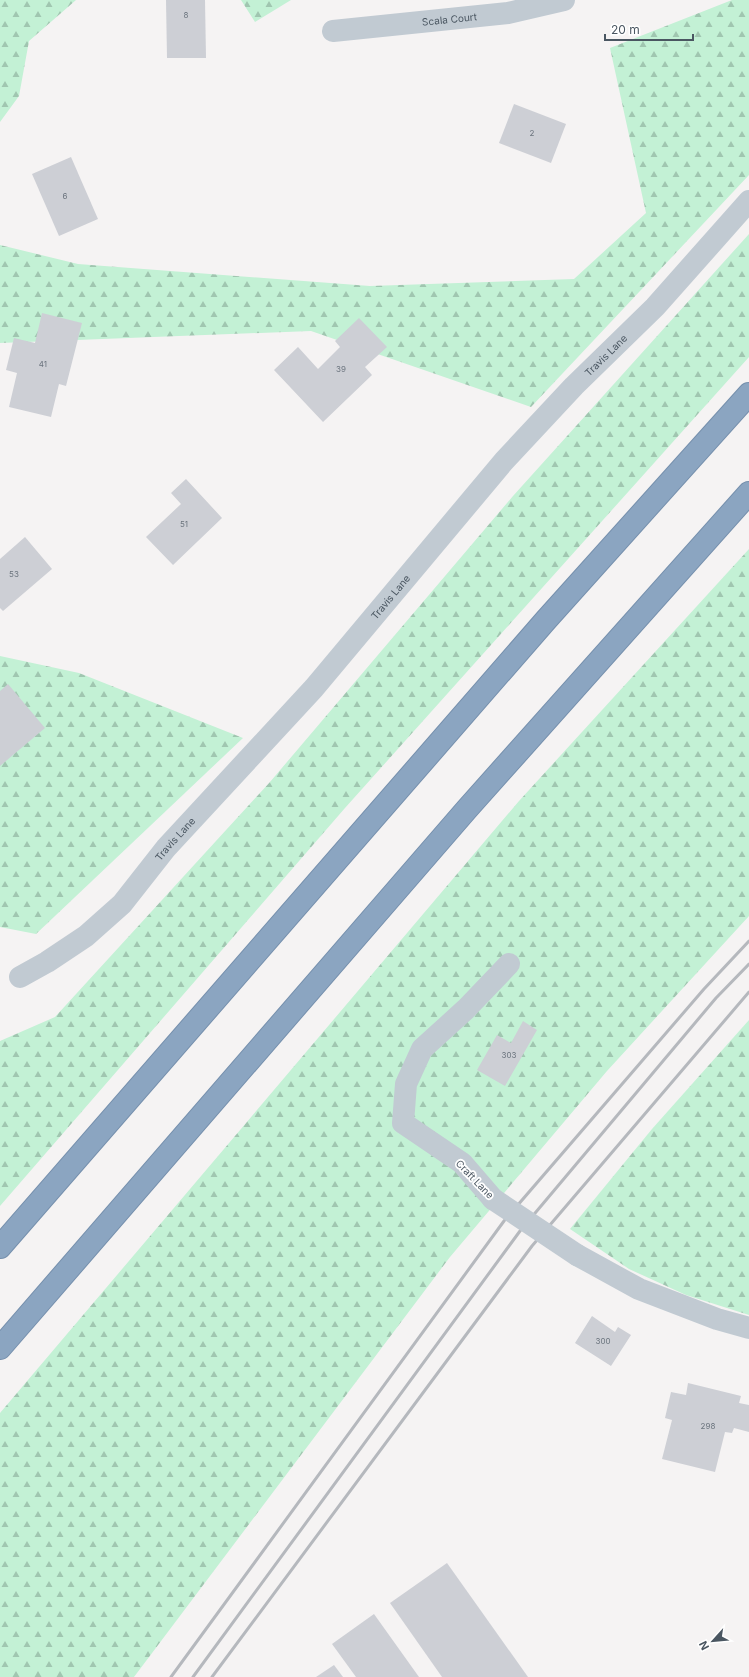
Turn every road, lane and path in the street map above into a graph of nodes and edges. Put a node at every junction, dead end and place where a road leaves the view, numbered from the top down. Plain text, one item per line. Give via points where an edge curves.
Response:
1 (564, 0) edge
2 (333, 30) dead end
3 (749, 201) edge
4 (749, 394) edge
5 (749, 492) edge
6 (509, 964) dead end
7 (20, 977) dead end
8 (0, 1247) edge
9 (749, 1328) edge
10 (0, 1348) edge

1 - 2 street, Scala Court via 508,12
3 - 7 street, Travis Lane via 655,307 574,386 504,461 314,688 166,848 122,904 86,936
4 - 8 highway via 546,620
5 - 10 highway via 467,809
6 - 9 street, Craft Lane, bridge via 466,1010 422,1049 406,1084 403,1123 462,1163 493,1199 577,1255 638,1289 717,1319

